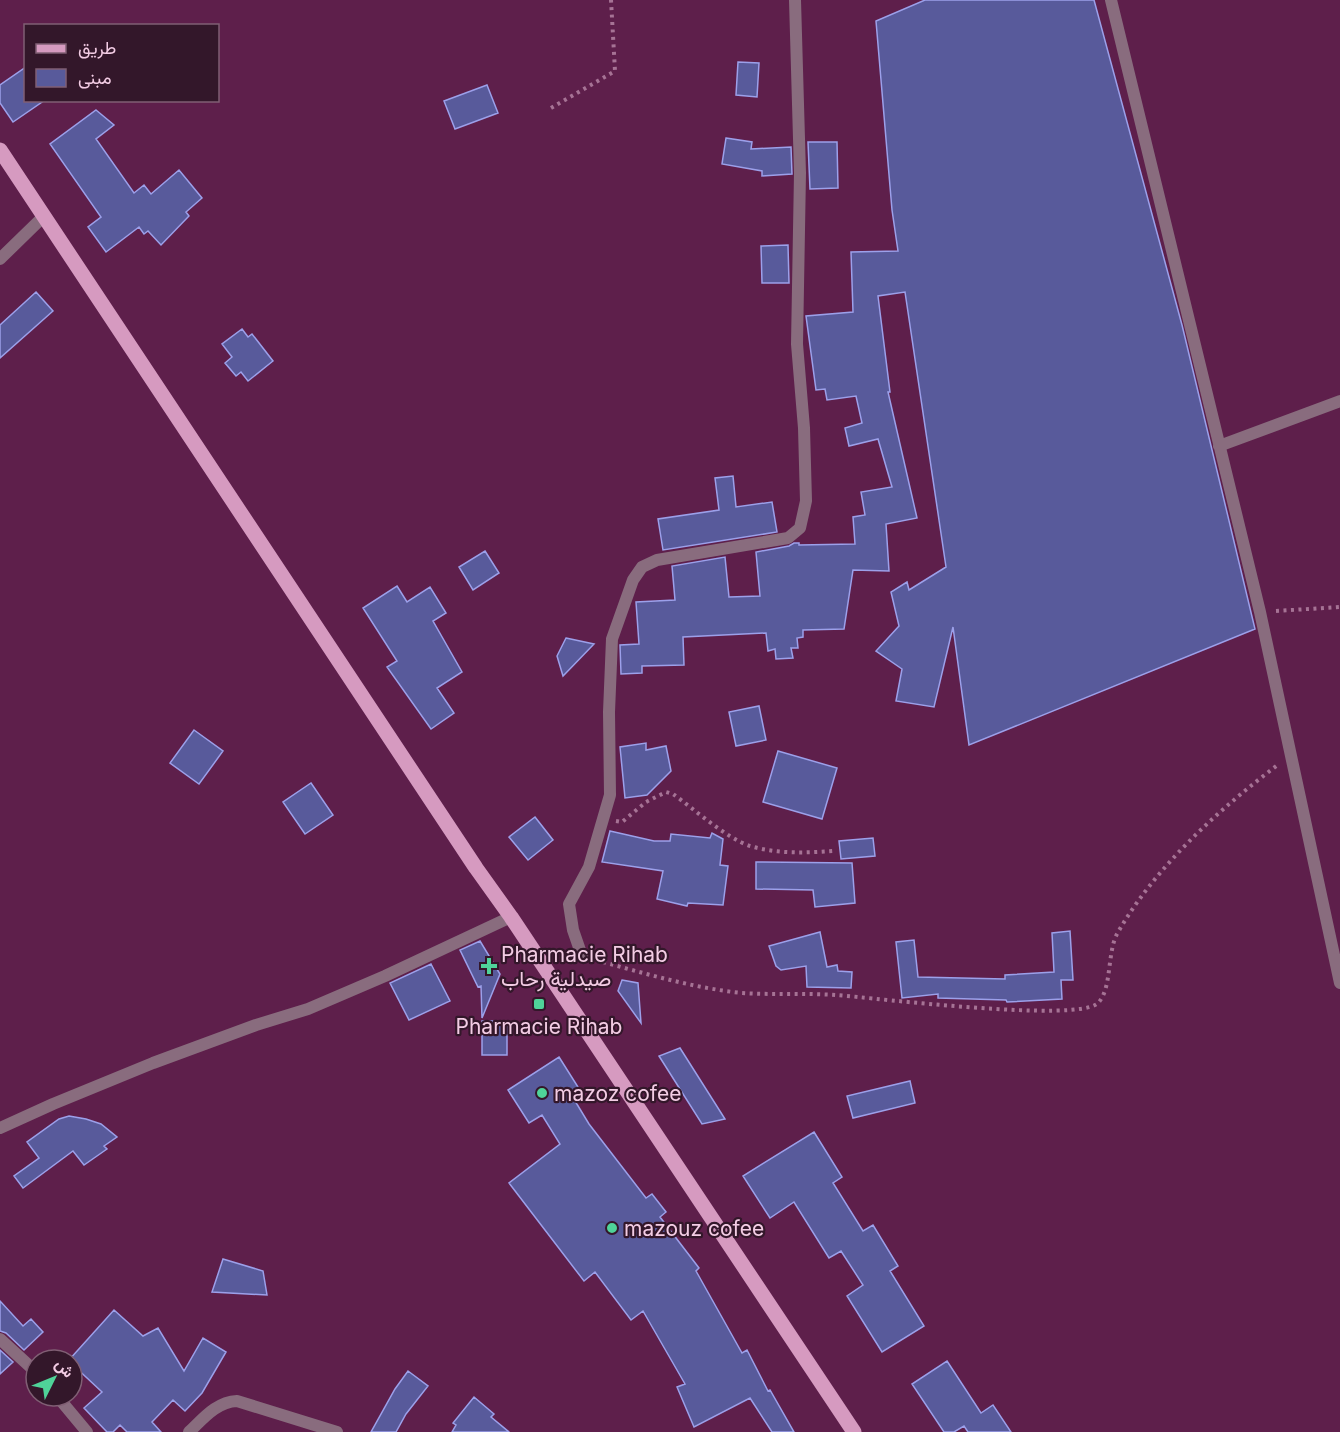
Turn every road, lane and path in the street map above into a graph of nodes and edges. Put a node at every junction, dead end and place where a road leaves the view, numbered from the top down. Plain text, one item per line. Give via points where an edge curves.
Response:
1 (611, 0) edge
2 (795, 0) edge
3 (1111, 0) edge
4 (551, 108) dead end
5 (0, 150) edge
6 (44, 216) junction
7 (0, 259) edge
8 (1340, 402) edge
9 (1219, 446) junction
10 (1340, 607) edge
11 (1260, 612) junction
12 (1291, 754) junction
13 (603, 820) junction
14 (833, 850) dead end
15 (511, 917) junction
16 (582, 956) joint
17 (1340, 983) edge
18 (0, 1128) edge
19 (0, 1339) edge
20 (24, 1361) edge
21 (67, 1408) edge
22 (87, 1432) edge
23 (189, 1432) edge
24 (336, 1432) edge
25 (854, 1432) edge

1 - 4 path via 615,71
2 - 13 street via 800,173 797,345 806,501 800,528 788,538 657,560 642,567 633,580 612,639 610,795
3 - 9 street
5 - 6 main road
6 - 7 street
6 - 15 main road
8 - 9 street
9 - 11 street
10 - 11 path
11 - 12 street
12 - 16 path via 1236,798 1146,891 1116,936 1105,993 1093,1007 1065,1011 970,1008 836,995 741,993 667,979
12 - 17 street
13 - 14 path via 622,822 646,802 666,792 748,845 800,854
13 - 16 street via 589,867 569,904
15 - 18 street via 308,1009 153,1063
15 - 25 main road
19 - 20 street
21 - 22 street
23 - 24 street via 226,1401

